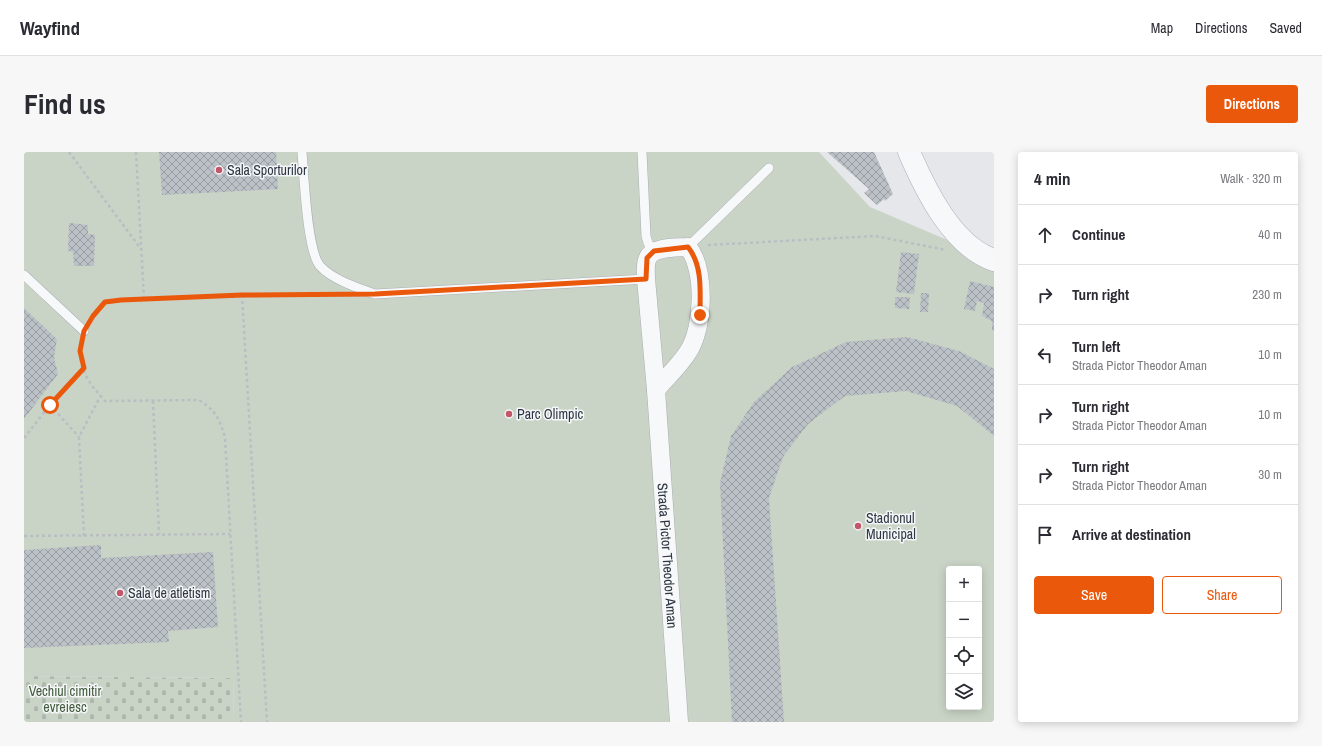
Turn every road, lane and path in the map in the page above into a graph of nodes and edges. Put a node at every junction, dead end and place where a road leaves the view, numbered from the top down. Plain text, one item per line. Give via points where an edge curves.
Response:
1 (69, 152) edge
2 (136, 152) edge
3 (302, 152) edge
4 (642, 152) edge
5 (909, 152) edge
6 (769, 168) dead end
7 (688, 247) junction
8 (142, 250) junction
9 (654, 251) junction
10 (951, 251) dead end
11 (994, 260) edge
12 (24, 275) edge
13 (646, 279) junction
14 (344, 294) dead end
15 (242, 295) junction
16 (144, 298) junction
17 (84, 331) junction
18 (84, 368) junction
19 (656, 390) junction
20 (101, 396) junction
21 (153, 401) junction
22 (50, 405) junction
23 (79, 437) junction
24 (24, 438) edge
25 (159, 534) junction
26 (230, 534) junction
27 (24, 536) edge
28 (84, 536) junction
29 (241, 722) edge
30 (266, 722) edge
31 (679, 722) edge

1 - 8 path
2 - 8 path
3 - 13 lane via 310,237 320,266 345,283 375,294
4 - 9 lane via 646,236
5 - 11 street via 935,206 949,226 966,243
6 - 7 lane
7 - 9 street
7 - 10 path via 875,236
7 - 19 street via 696,259 700,287 698,329 688,352
8 - 16 path
9 - 13 street, Strada Pictor Theodor Aman via 647,258
12 - 17 lane
13 - 19 street, Strada Pictor Theodor Aman
14 - 15 path
15 - 16 path
15 - 30 path
16 - 17 path via 105,302
17 - 18 path via 80,351
18 - 20 path via 86,378
18 - 22 path
19 - 31 street, Strada Pictor Theodor Aman
20 - 21 path via 105,401
20 - 23 path
21 - 25 path
21 - 26 path via 198,400 209,407 218,418 225,437
22 - 23 path
22 - 24 path
23 - 28 path
25 - 26 path
25 - 28 path
26 - 29 path
27 - 28 path

